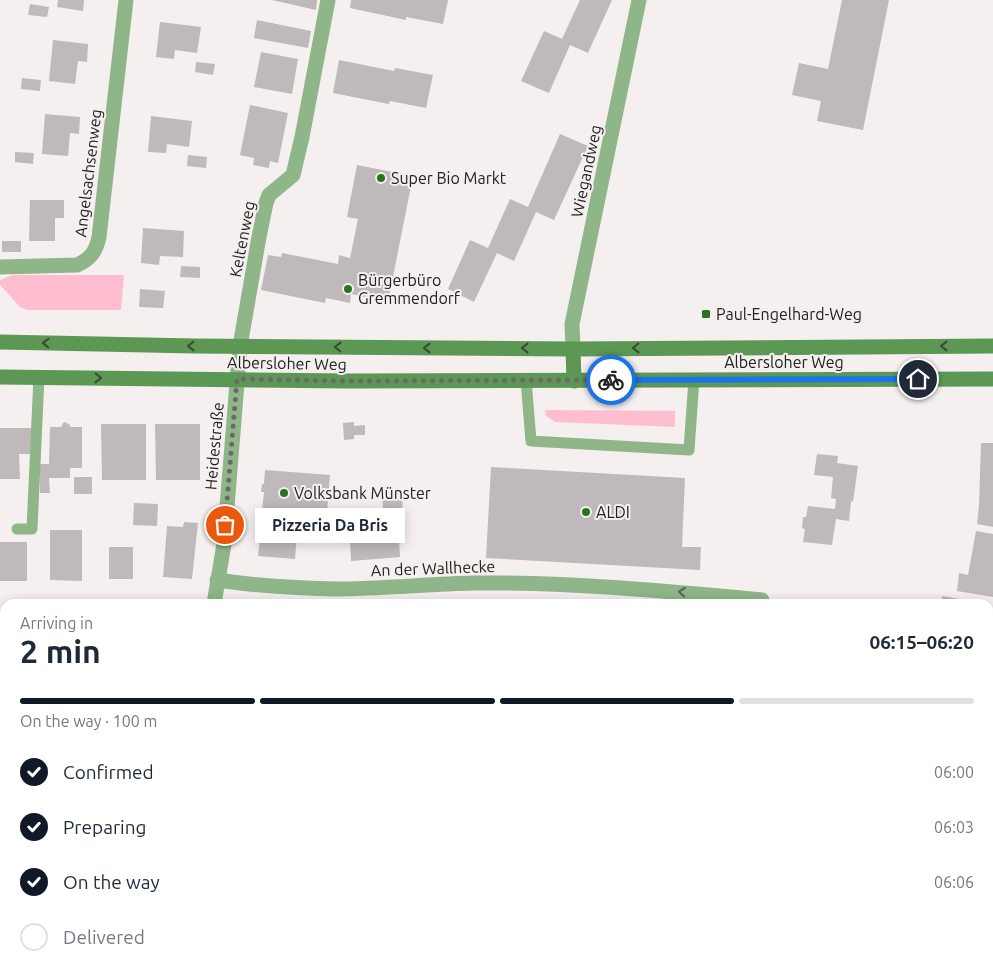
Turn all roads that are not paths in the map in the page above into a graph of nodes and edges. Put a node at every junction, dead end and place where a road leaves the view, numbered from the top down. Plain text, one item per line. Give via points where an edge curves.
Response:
1 (126, 0) edge
2 (328, 0) edge
3 (639, 0) edge
4 (0, 267) edge
5 (0, 342) edge
6 (240, 346) junction
7 (993, 346) edge
8 (573, 349) junction
9 (0, 377) edge
10 (39, 378) junction
11 (237, 379) junction
12 (694, 379) junction
13 (993, 379) edge
14 (526, 380) junction
15 (574, 381) junction
16 (17, 528) dead end
17 (218, 580) junction
18 (652, 597) edge
19 (215, 599) edge
20 (725, 599) edge

1 - 4 street, Angelsachsenweg via 97,247 93,255 77,265
2 - 6 street, Keltenweg via 293,175 269,195 266,203
3 - 8 street, Wiegandweg via 572,324
6 -> 5 main road, Albersloher Weg
8 -> 6 main road, Albersloher Weg
6 - 11 street, Keltenweg
7 -> 8 main road, Albersloher Weg
8 - 15 main road
9 - 10 main road, Albersloher Weg
10 -> 11 main road, Albersloher Weg
10 - 16 lane via 32,529
11 - 14 main road, Albersloher Weg
11 - 17 street, Heidestraße via 224,544
12 - 13 main road, Albersloher Weg
12 - 14 lane via 689,450 531,441
12 - 15 main road, Albersloher Weg
14 - 15 main road, Albersloher Weg
17 - 18 street, An der Wallhecke via 335,589 527,584
17 - 19 street, Heidestraße
20 -> 18 street, An der Wallhecke

